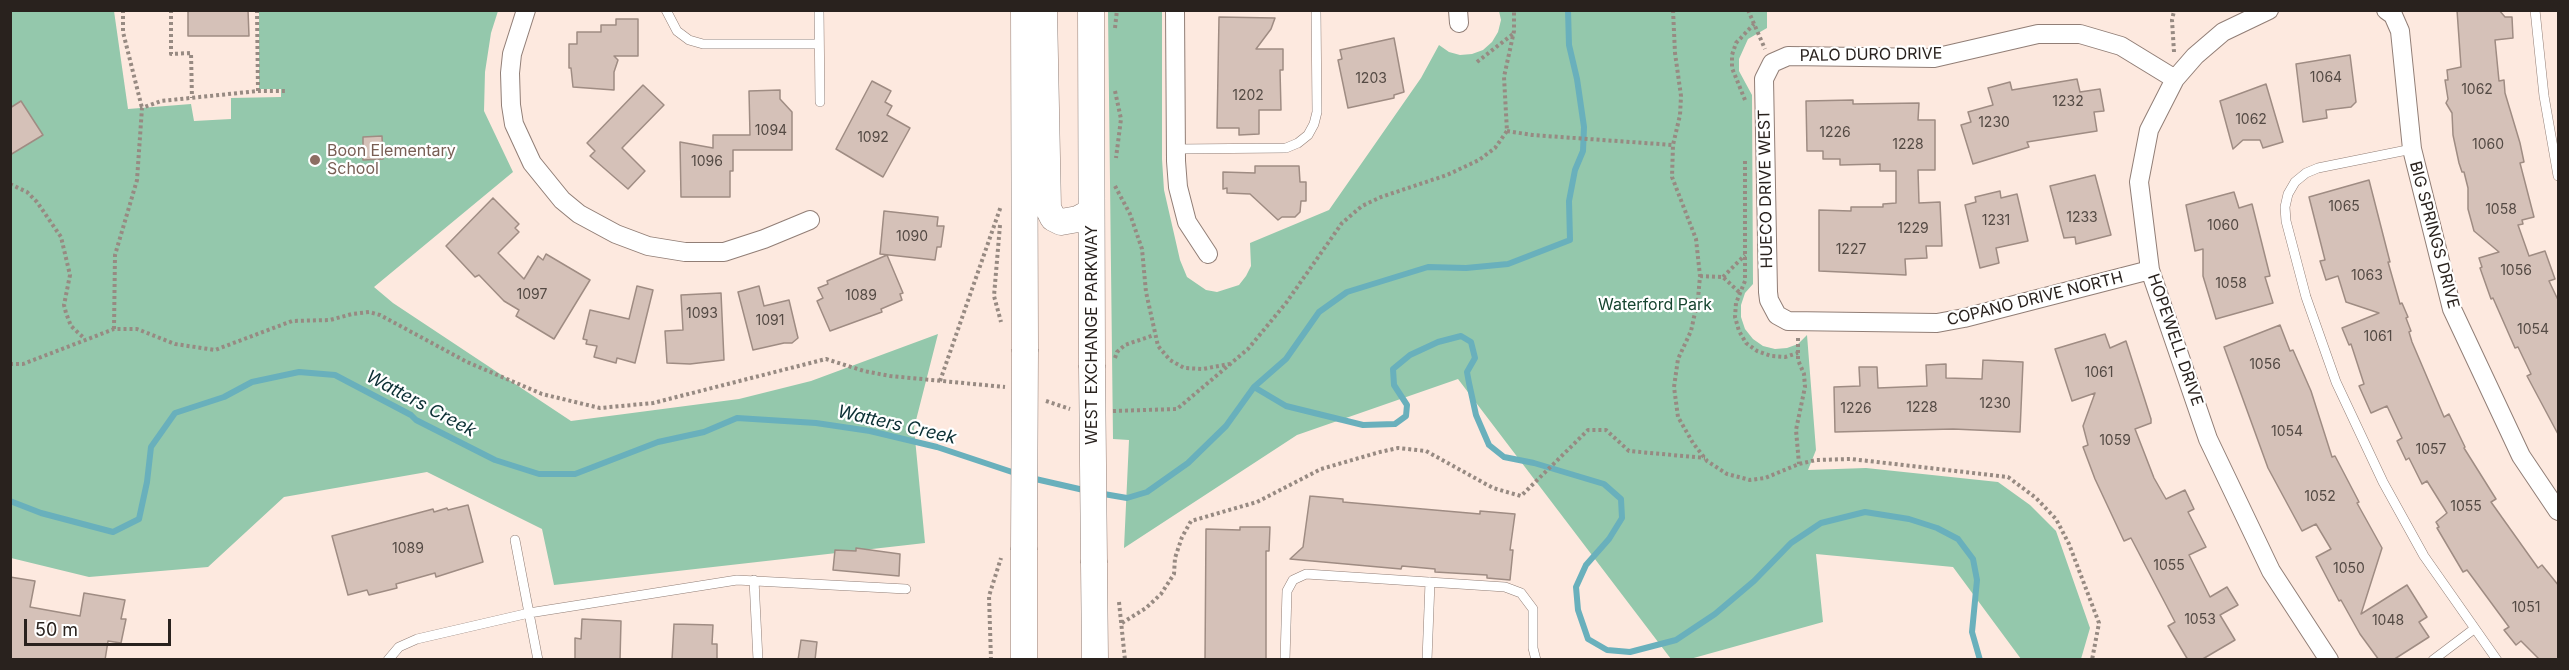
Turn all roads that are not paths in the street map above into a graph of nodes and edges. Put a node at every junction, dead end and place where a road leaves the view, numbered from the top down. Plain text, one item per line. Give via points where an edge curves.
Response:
1 (526, 10) edge
2 (666, 10) edge
3 (819, 10) edge
4 (1024, 10) edge
5 (1044, 10) edge
6 (1091, 10) edge
7 (1175, 10) edge
8 (1316, 10) edge
9 (2269, 10) edge
10 (2386, 10) edge
11 (2535, 10) edge
12 (818, 44) junction
13 (1772, 63) joint
14 (2175, 79) junction
15 (819, 102) dead end
16 (1176, 149) junction
17 (2412, 149) junction
18 (2559, 176) edge
19 (1091, 212) junction
20 (810, 220) dead end
21 (1209, 254) dead end
22 (2150, 270) junction
23 (1777, 315) joint
24 (2559, 511) edge
25 (515, 540) dead end
26 (754, 580) junction
27 (1430, 582) junction
28 (906, 589) dead end
29 (529, 614) junction
30 (2474, 629) junction
31 (388, 660) edge
32 (538, 660) edge
33 (758, 660) edge
34 (1024, 660) edge
35 (1095, 660) edge
36 (1285, 660) edge
37 (1427, 660) edge
38 (1536, 660) edge
39 (2329, 660) edge
40 (2433, 660) edge
41 (2498, 660) edge

1 - 20 street via 510,73 514,124 532,162 562,200 579,214 648,246 685,252 724,252
2 - 12 lane via 677,31 703,44
3 - 12 lane
4 - 34 main road, bridge via 1025,349 1013,552
5 - 19 main road via 1048,208 1053,218 1061,222
6 - 19 main road, WEST EXCHANGE PARKWAY
7 - 16 street
8 - 16 lane via 1317,112 1308,135 1286,148
9 - 14 street, HOPEWELL DRIVE via 2223,32
10 - 17 street, BIG SPRINGS DRIVE via 2393,15 2400,31
11 - 18 lane via 2544,96
12 - 15 lane
13 - 14 street, PALO DURO DRIVE via 1788,56 1934,58 2038,34 2080,34 2121,46
13 - 23 street, HUECO DRIVE WEST via 1764,79 1768,292
14 - 22 street, HOPEWELL DRIVE via 2149,130 2139,182
16 - 21 street via 1178,187 1187,222
17 - 24 street, BIG SPRINGS DRIVE via 2452,309 2521,456
17 - 30 lane via 2306,173 2288,194 2286,221 2306,297 2336,382 2383,483 2418,545
19 - 35 main road, WEST EXCHANGE PARKWAY, bridge via 1103,361 1094,564
22 - 23 street, COPANO DRIVE NORTH via 1937,323 1797,322
22 - 39 street, HOPEWELL DRIVE via 2208,439 2271,572
25 - 29 lane
26 - 28 lane
26 - 29 lane
26 - 33 lane
27 - 36 lane via 1306,573 1293,580 1287,591
27 - 37 lane
27 - 38 lane via 1505,587 1521,593 1533,609
29 - 31 lane via 417,639 399,647
29 - 32 lane
30 - 40 lane
30 - 41 lane

